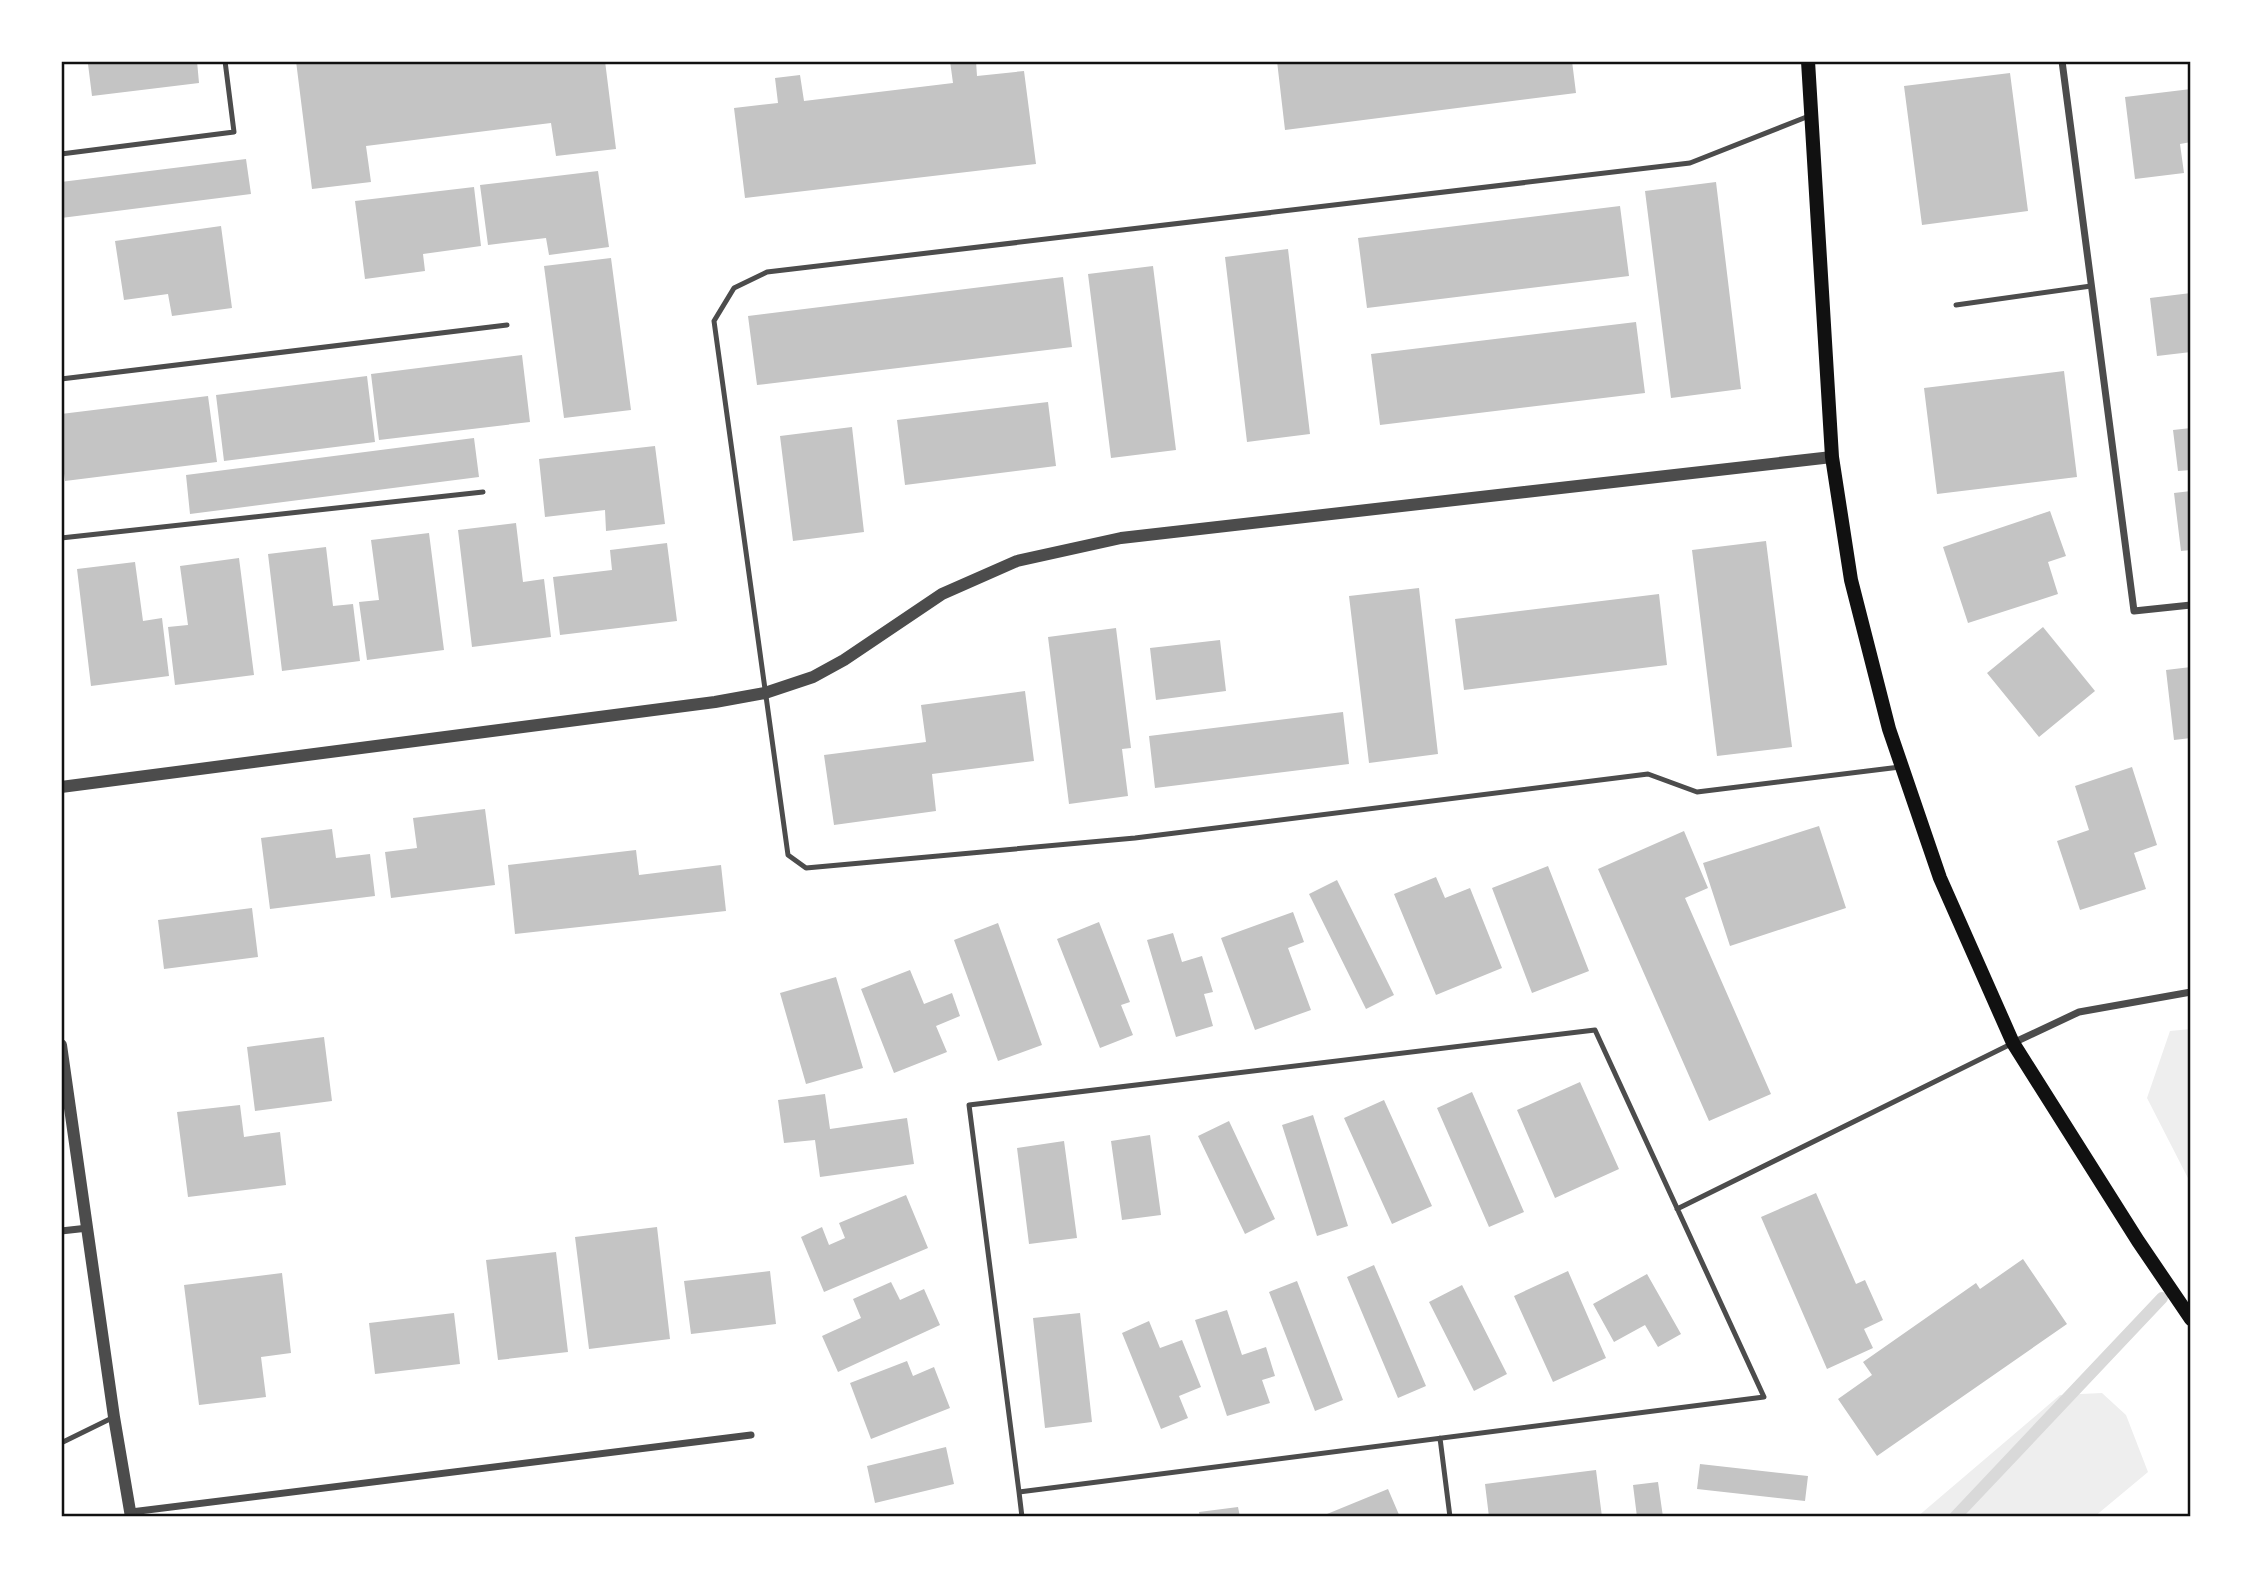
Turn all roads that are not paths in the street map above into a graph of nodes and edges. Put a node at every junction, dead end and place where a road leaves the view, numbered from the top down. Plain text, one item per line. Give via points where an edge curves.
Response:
1 (225, 61) edge
2 (1808, 61) edge
3 (2062, 61) edge
4 (1811, 115) junction
5 (61, 154) edge
6 (2091, 286) junction
7 (1956, 305) dead end
8 (507, 325) dead end
9 (61, 379) edge
10 (1832, 457) junction
11 (483, 492) dead end
12 (61, 538) edge
13 (2191, 605) edge
14 (765, 692) junction
15 (1902, 767) junction
16 (61, 787) edge
17 (2191, 992) edge
18 (2013, 1043) junction
19 (61, 1045) edge
20 (1677, 1209) junction
21 (88, 1228) junction
22 (61, 1231) edge
23 (2191, 1319) edge
24 (114, 1416) junction
25 (751, 1435) dead end
26 (1440, 1438) junction
27 (61, 1443) edge
28 (1019, 1492) junction
29 (131, 1514) edge
30 (1023, 1517) edge
31 (1450, 1517) edge

1 - 5 lane via 234,132
2 - 4 main road
3 - 6 street
4 - 10 main road
4 - 14 lane via 1690,163 767,272 734,288 714,321
6 - 7 lane
6 - 13 street via 2134,611
8 - 9 lane
10 - 14 street via 1121,538 1017,561 942,594 813,677
10 - 15 main road via 1851,580
11 - 12 lane
14 - 15 lane via 788,855 806,868 1135,838 1647,774 1697,792
14 - 16 street
15 - 18 main road via 1940,878
17 - 18 street via 2079,1012
18 - 20 lane
18 - 23 main road
19 - 21 street
20 - 26 lane via 1764,1397
20 - 28 lane via 1595,1030 969,1105
21 - 22 street
21 - 24 street
24 - 27 lane
24 - 29 street
25 - 29 street
26 - 28 lane
26 - 31 lane
28 - 30 lane

